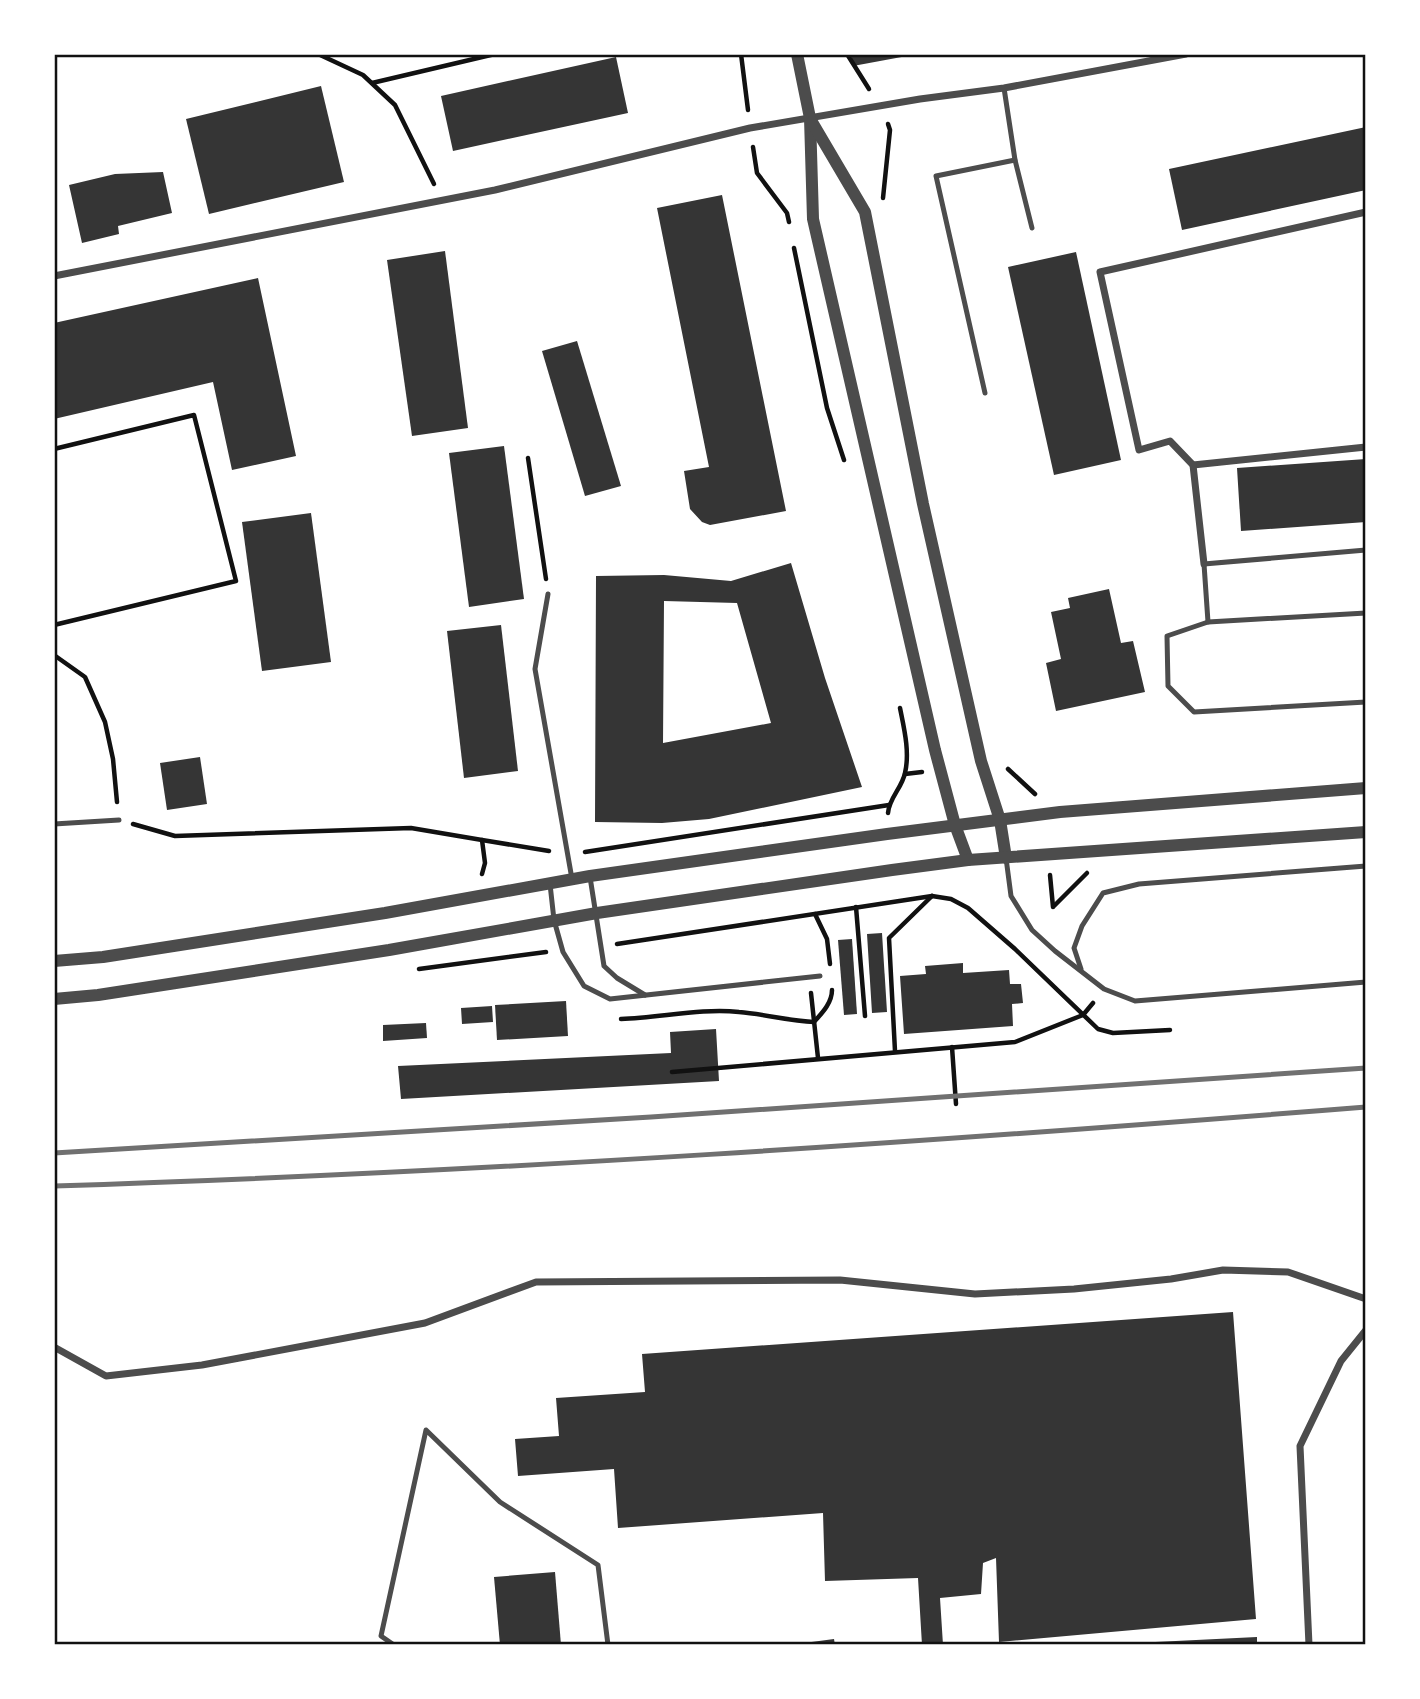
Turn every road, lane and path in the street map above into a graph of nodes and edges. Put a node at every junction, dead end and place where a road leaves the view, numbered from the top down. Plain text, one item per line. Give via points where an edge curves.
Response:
1 (318, 54) edge
2 (495, 54) edge
3 (741, 54) edge
4 (797, 54) edge
5 (847, 54) edge
6 (1186, 54) edge
7 (371, 83) junction
8 (1004, 88) junction
9 (882, 107) junction
10 (810, 118) junction
11 (750, 128) junction
12 (1015, 160) junction
13 (442, 200) junction
14 (885, 209) dead end
15 (1366, 212) edge
16 (790, 226) dead end
17 (1032, 228) dead end
18 (793, 239) dead end
19 (54, 276) edge
20 (985, 393) dead end
21 (1366, 447) edge
22 (54, 449) edge
23 (528, 458) dead end
24 (1193, 465) junction
25 (846, 468) dead end
26 (1366, 550) edge
27 (1203, 564) junction
28 (548, 594) joint
29 (1366, 612) edge
30 (1208, 622) junction
31 (54, 625) edge
32 (54, 655) edge
33 (899, 699) dead end
34 (1366, 702) edge
35 (1001, 761) dead end
36 (1366, 788) edge
37 (1042, 815) junction
38 (118, 820) junction
39 (1000, 820) junction
40 (54, 824) edge
41 (955, 825) junction
42 (1366, 832) edge
43 (482, 840) junction
44 (567, 854) junction
45 (1006, 858) junction
46 (968, 860) junction
47 (1094, 866) dead end
48 (1366, 866) edge
49 (590, 876) junction
50 (572, 879) junction
51 (550, 884) junction
52 (475, 895) junction
53 (932, 896) junction
54 (856, 907) junction
55 (1053, 907) dead end
56 (597, 913) junction
57 (554, 920) junction
58 (482, 934) junction
59 (602, 947) junction
60 (564, 952) junction
61 (488, 960) junction
62 (54, 961) edge
63 (1082, 969) junction
64 (406, 971) dead end
65 (820, 976) dead end
66 (808, 977) junction
67 (1366, 982) edge
68 (1104, 989) junction
69 (645, 995) junction
70 (54, 999) edge
71 (1083, 1015) junction
72 (865, 1016) dead end
73 (1170, 1030) dead end
74 (952, 1047) junction
75 (895, 1051) junction
76 (818, 1058) junction
77 (672, 1072) dead end
78 (956, 1104) dead end
79 (1366, 1300) edge
80 (1366, 1330) edge
81 (54, 1346) edge
82 (394, 1645) edge
83 (608, 1645) edge
84 (1309, 1645) edge

1 - 7 path
2 - 7 path
3 - 11 path
4 - 10 street
5 - 9 path
6 - 8 street
7 - 13 path via 395,105
8 - 9 street
8 - 12 lane
9 - 10 street
9 - 14 path via 890,130
10 - 11 street
10 - 39 street via 865,212 923,504 981,761
10 - 41 street via 813,219
11 - 13 street
11 - 16 path via 757,173 787,213
12 - 17 lane
12 - 20 lane via 936,176
13 - 19 street
15 - 24 street via 1100,272 1139,450 1170,441
18 - 25 path via 827,408
21 - 24 street
22 - 31 path via 194,415 236,581
23 - 28 path
24 - 27 street
26 - 27 lane
27 - 30 lane
28 - 44 lane via 535,669
29 - 30 lane
30 - 34 lane via 1167,636 1168,687 1194,712
32 - 38 path via 85,677 105,722
33 - 44 path via 906,738 905,774 889,804
35 - 37 path via 1045,802
36 - 37 street
37 - 39 street
38 - 40 lane
38 - 43 path via 174,836 411,828
39 - 41 street
39 - 45 street
41 - 46 street
41 - 49 street
42 - 45 street
43 - 44 path
43 - 52 path via 485,863
44 - 50 lane
45 - 46 street
45 - 63 lane via 1011,896 1032,930
46 - 56 street
47 - 55 path
48 - 63 lane via 1139,884 1103,893 1074,948
49 - 50 street
49 - 56 lane
50 - 51 street
51 - 52 street
51 - 57 lane
52 - 62 street via 371,915
53 - 54 path
53 - 71 path via 968,908
53 - 75 path via 889,938
54 - 59 path
54 - 72 path
56 - 57 street
56 - 59 lane
57 - 58 street
57 - 60 lane
58 - 61 path
58 - 70 street
59 - 69 lane via 604,966
60 - 61 path
60 - 69 lane via 584,986 610,999
61 - 64 path
63 - 68 lane
65 - 66 lane
66 - 69 lane
66 - 76 path
67 - 68 lane via 1135,1001
68 - 71 path
71 - 73 path via 1098,1029 1113,1033
71 - 74 path via 1015,1042
74 - 75 path
74 - 78 path
75 - 76 path
76 - 77 path
79 - 81 street via 1288,1272 1223,1270 1074,1289 975,1294 840,1280 536,1282 425,1323 202,1365 106,1376
80 - 84 street via 1341,1361 1300,1446
82 - 83 lane via 381,1636 425,1430 500,1502 598,1565

